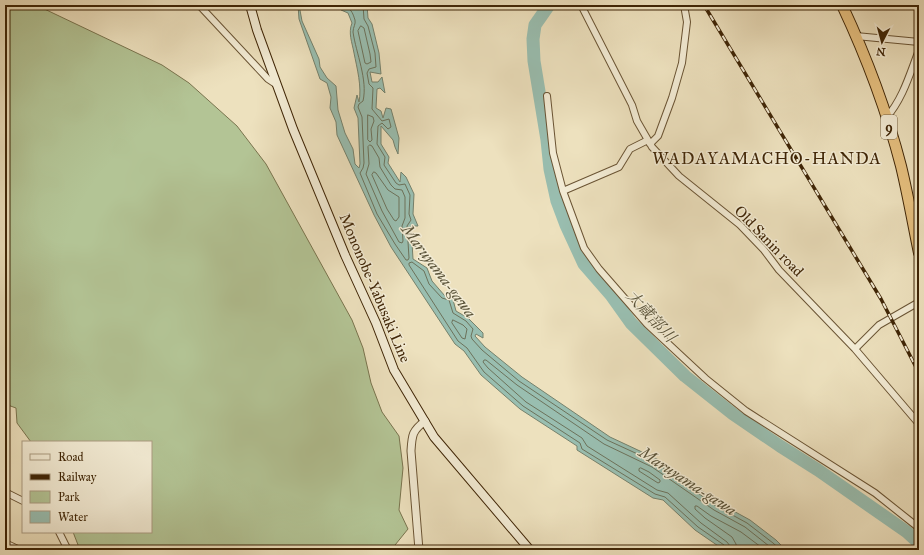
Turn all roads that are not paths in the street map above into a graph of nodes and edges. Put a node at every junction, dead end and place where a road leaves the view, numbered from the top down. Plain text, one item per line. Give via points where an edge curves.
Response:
1 (200, 5) edge
2 (250, 5) edge
3 (581, 5) edge
4 (684, 5) edge
5 (842, 5) edge
6 (856, 36) junction
7 (919, 42) edge
8 (919, 50) edge
9 (277, 86) junction
10 (547, 96) dead end
11 (886, 118) junction
12 (649, 142) junction
13 (563, 191) junction
14 (919, 253) edge
15 (919, 302) edge
16 (855, 349) junction
17 (425, 421) junction
18 (919, 424) edge
19 (5, 492) edge
20 (22, 500) edge
21 (919, 528) edge
22 (60, 533) edge
23 (5, 543) edge
24 (20, 550) edge
25 (68, 550) edge
26 (419, 550) edge
27 (530, 550) edge

1 - 9 street
2 - 9 main road, Mononobe-Yabusaki Line via 256,30
3 - 12 street, Old Sanin road
4 - 12 street via 687,22 682,63 658,136
5 - 6 highway, 9
6 - 7 street
6 - 11 highway, 9
8 - 11 street via 904,89
9 - 17 main road, Mononobe-Yabusaki Line via 394,370
10 - 13 street via 553,154
11 - 14 highway, 9 via 900,165
12 - 13 street via 630,149 619,167
12 - 16 street, Old Sanin road via 679,176 740,225 779,270
13 - 21 street via 584,248 647,324 705,378 746,411 875,493
15 - 16 street via 879,325
16 - 18 street, Old Sanin road
17 - 26 street via 416,428 412,437
17 - 27 main road, Mononobe-Yabusaki Line via 434,437
19 - 20 street
22 - 25 street
23 - 24 street

